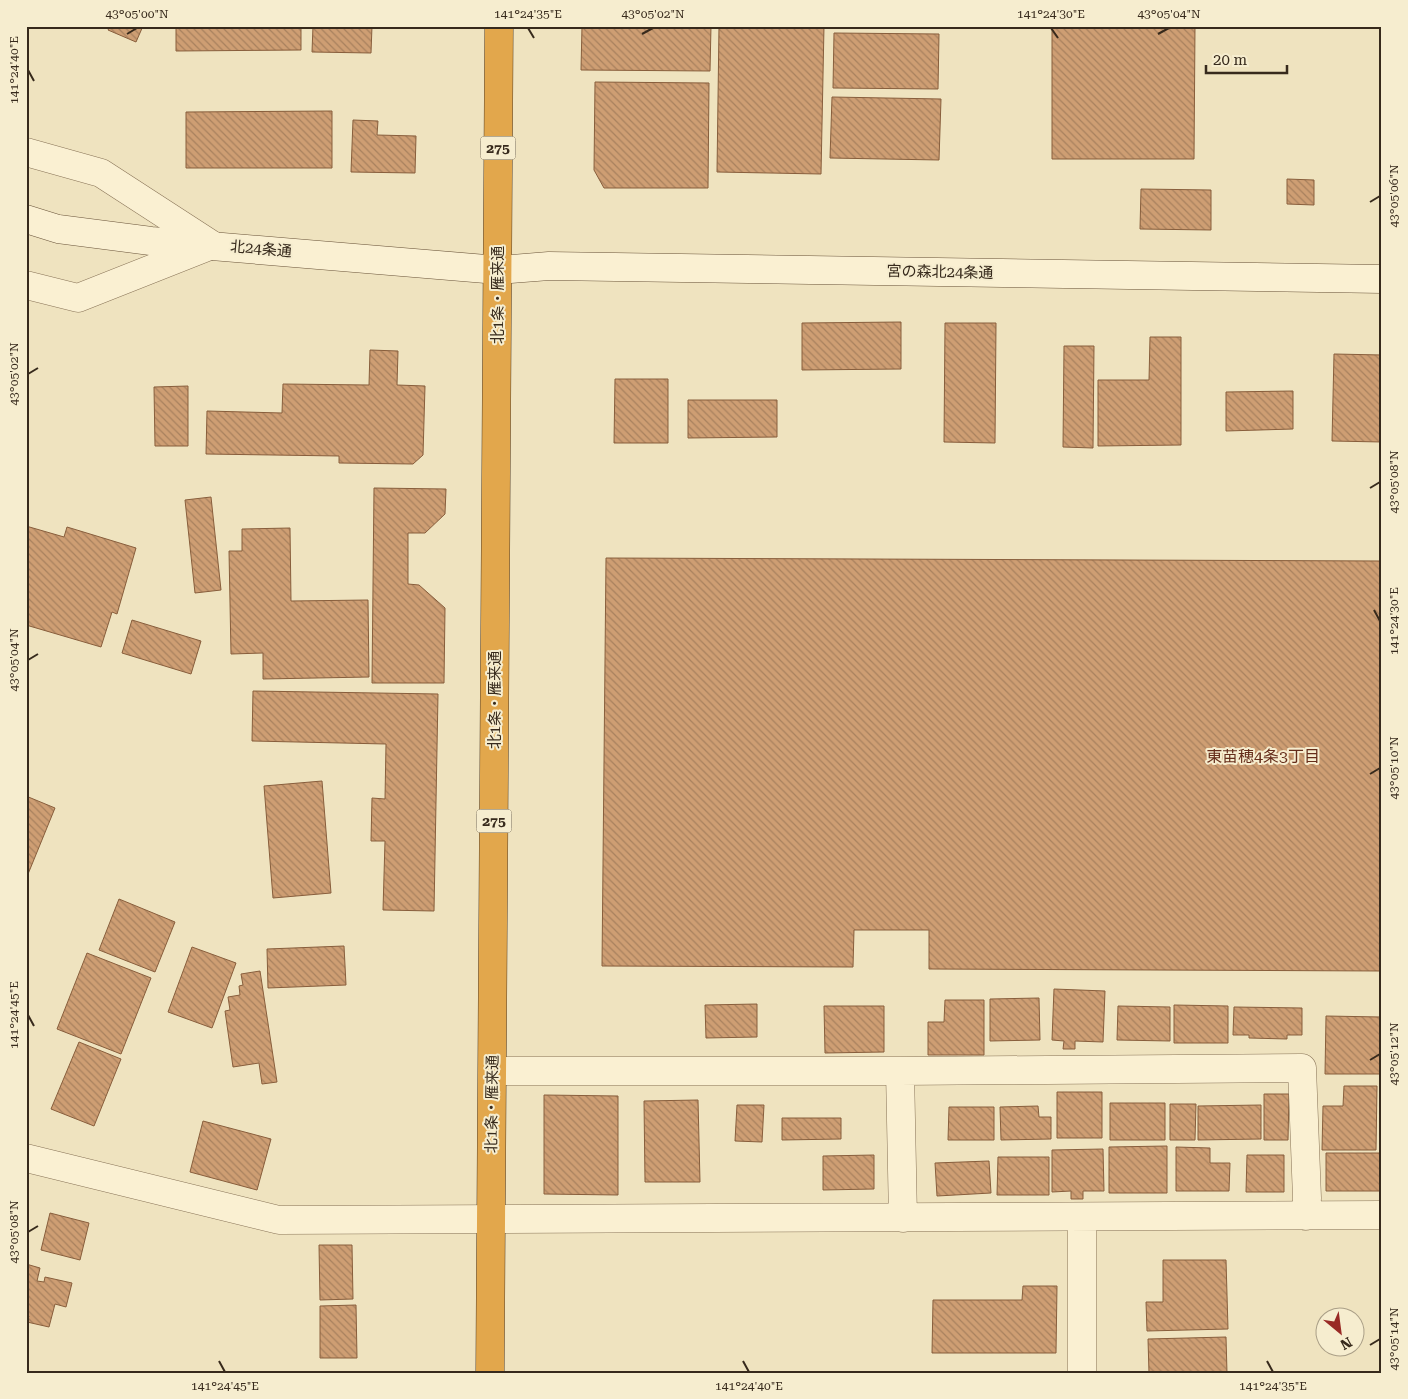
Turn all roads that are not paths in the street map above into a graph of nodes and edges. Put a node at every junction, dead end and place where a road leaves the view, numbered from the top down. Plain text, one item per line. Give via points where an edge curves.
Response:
1 (499, 26) edge
2 (26, 152) edge
3 (26, 219) edge
4 (212, 245) junction
5 (498, 270) junction
6 (1382, 279) edge
7 (26, 285) edge
8 (493, 1071) junction
9 (900, 1071) junction
10 (26, 1158) edge
11 (1382, 1215) edge
12 (1306, 1216) junction
13 (1082, 1217) junction
14 (903, 1218) junction
15 (490, 1219) junction
16 (490, 1373) edge
17 (1082, 1373) edge

1 - 5 highway, 北1条・雁来通 / 275
2 - 4 street via 101,173
3 - 4 street, 北24条通 via 58,228 151,241
4 - 5 street, 北24条通
4 - 7 street via 78,298
5 - 6 street, 宮の森北24条通 via 549,266
5 - 8 highway, 北1条・雁来通 / 275
8 - 9 street
8 - 15 highway, 北1条・雁来通 / 275
9 - 12 street via 1302,1068
9 - 14 street
10 - 15 street via 279,1220
11 - 12 street
12 - 13 street
13 - 14 street
13 - 17 street
14 - 15 street
15 - 16 highway, 北1条・雁来通 / 275

